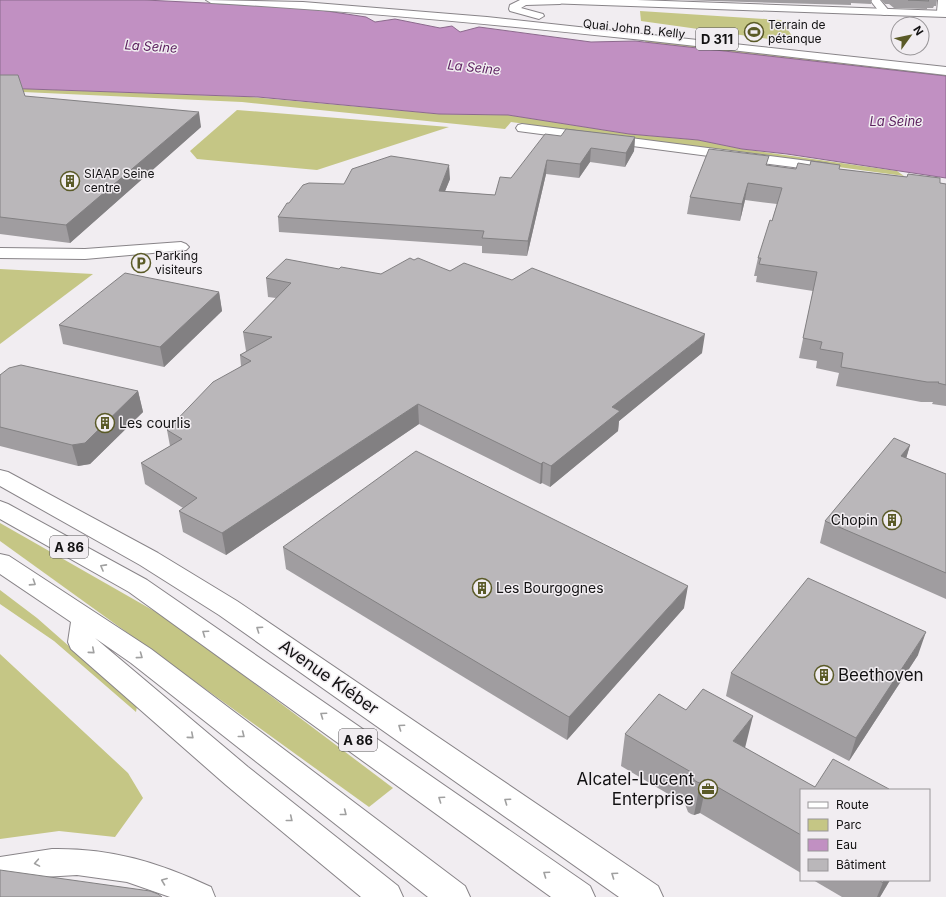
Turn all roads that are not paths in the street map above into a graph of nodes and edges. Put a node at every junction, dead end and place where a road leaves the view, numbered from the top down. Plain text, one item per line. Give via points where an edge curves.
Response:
1 (211, 0) edge
2 (307, 0) edge
3 (546, 0) edge
4 (875, 0) edge
5 (943, 0) edge
6 (560, 1) edge
7 (643, 1) edge
8 (491, 11) junction
9 (885, 12) junction
10 (945, 14) edge
11 (469, 17) junction
12 (500, 20) junction
13 (550, 20) junction
14 (946, 65) edge
15 (946, 71) edge
16 (522, 128) dead end
17 (838, 169) edge
18 (181, 247) dead end
19 (0, 253) edge
20 (0, 477) edge
21 (0, 509) edge
22 (0, 562) edge
23 (85, 617) junction
24 (0, 870) edge
25 (200, 897) edge
26 (386, 897) edge
27 (453, 897) edge
28 (578, 897) edge
29 (646, 897) edge

1 - 11 main road, D 311
2 - 8 main road, D 311
3 - 6 main road
4 - 9 street
5 - 10 street
6 - 7 main road
6 - 13 main road via 524,2 514,7 514,10
7 - 9 main road
8 - 11 main road
8 - 12 main road
8 - 13 main road, Quai John B. Kelly / D 311
9 - 10 main road
11 - 12 main road, D 311
12 - 15 main road, Quai John B. Kelly / D 311
13 - 14 main road, Quai John B. Kelly / D 311
16 - 17 street
18 - 19 street via 85,254
29 -> 20 main road, Avenue Kléber via 228,608 149,560
28 -> 21 main road, A 86 via 138,586
22 -> 23 main road
23 -> 26 main road via 82,642 236,776
23 -> 27 main road via 141,656
25 -> 24 street via 141,872 101,862 46,861

